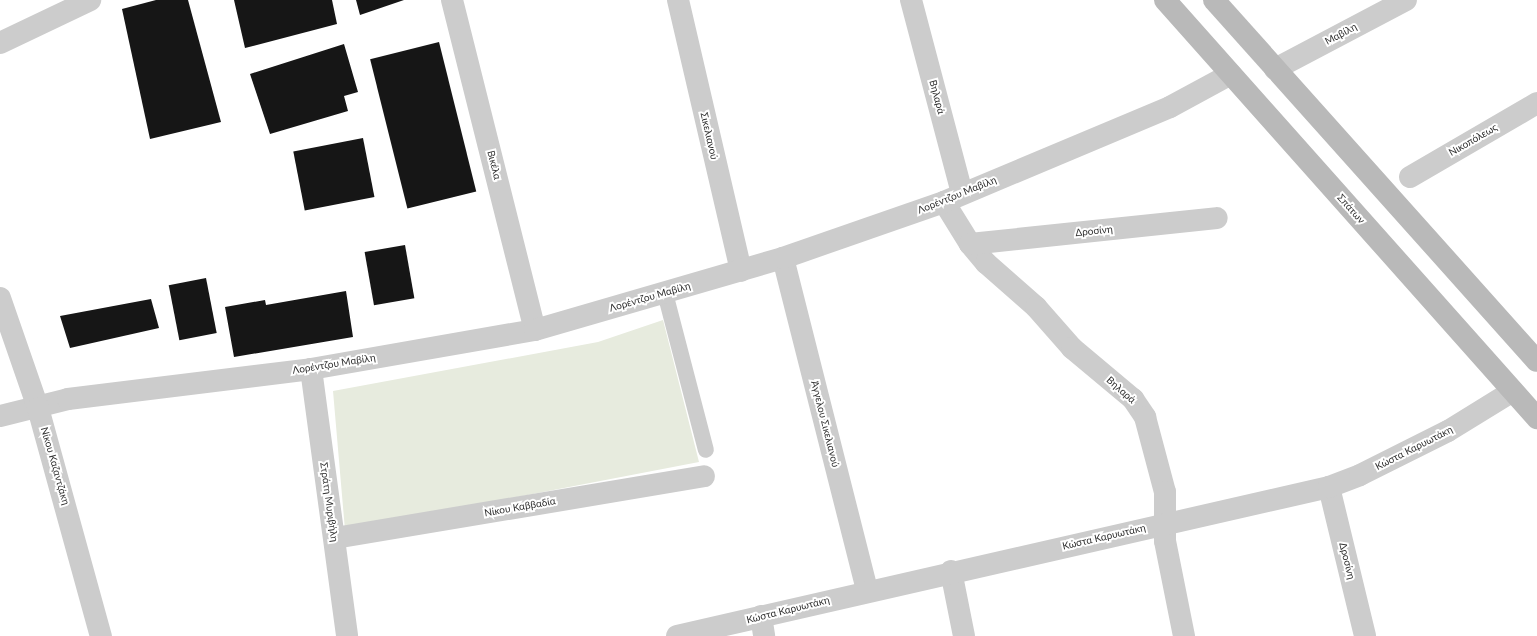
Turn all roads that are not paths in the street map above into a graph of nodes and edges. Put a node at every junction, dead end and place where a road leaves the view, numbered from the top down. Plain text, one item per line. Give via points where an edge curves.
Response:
1 (90, 0) edge
2 (452, 0) edge
3 (678, 0) edge
4 (911, 0) edge
5 (1165, 0) edge
6 (1214, 0) edge
7 (1406, 0) edge
8 (0, 43) edge
9 (1275, 69) junction
10 (1231, 74) junction
11 (1537, 103) edge
12 (1410, 177) dead end
13 (953, 197) junction
14 (1218, 218) dead end
15 (970, 244) junction
16 (783, 258) junction
17 (741, 271) junction
18 (665, 293) junction
19 (0, 298) edge
20 (535, 330) junction
21 (1537, 361) edge
22 (311, 369) junction
23 (1513, 391) junction
24 (38, 408) junction
25 (0, 416) edge
26 (1537, 418) edge
27 (706, 450) dead end
28 (704, 476) dead end
29 (1329, 487) junction
30 (1165, 523) junction
31 (335, 538) junction
32 (951, 571) junction
33 (867, 591) junction
34 (763, 626) edge
35 (101, 636) edge
36 (347, 636) edge
37 (676, 636) edge
38 (964, 636) edge
39 (1184, 636) edge
40 (1365, 636) edge

1 - 8 street
2 - 20 street, Βικέλα
3 - 17 street, Σικελιανού
4 - 13 street, Βηλαρά
5 - 10 main road, Σπάτων
6 - 9 main road
7 - 9 street, Μαβίλη
9 - 21 main road
10 - 13 street, Λορέντζου Μαβίλη via 1170,107
10 - 23 main road, Σπάτων
11 - 12 street, Νικοπόλεως
13 - 15 street, Βηλαρά
13 - 16 street, Λορέντζου Μαβίλη
14 - 15 street, Δροσίνη
15 - 30 street, Βηλαρά via 986,263 1036,307 1072,348 1139,406 1145,417 1165,492
16 - 17 street, Λορέντζου Μαβίλη
16 - 33 street, Άγγελου Σικελιανού
17 - 18 street, Λορέντζου Μαβίλη
18 - 20 street, Λορέντζου Μαβίλη
18 - 27 lane
19 - 24 street, Νίκου Καζαντζάκη
20 - 22 street, Λορέντζου Μαβίλη
22 - 24 street, Λορέντζου Μαβίλη via 68,399
22 - 31 street, Στράτη Μυριβήλη
23 - 26 main road, Σπάτων
23 - 29 street, Κώστα Καρυωτάκη via 1448,431 1360,475
24 - 25 street, Λορέντζου Μαβίλη
24 - 35 street, Νίκου Καζαντζάκη
28 - 31 street, Νίκου Καββαδία
29 - 30 street, Κώστα Καρυωτάκη
29 - 40 street, Δροσίνη
30 - 32 street, Κώστα Καρυωτάκη
30 - 39 street, Βηλαρά via 1168,558
31 - 36 street, Στράτη Μυριβήλη
32 - 33 street, Κώστα Καρυωτάκη
32 - 38 street
33 - 34 street, Κώστα Καρυωτάκη
34 - 37 street, Κώστα Καρυωτάκη

